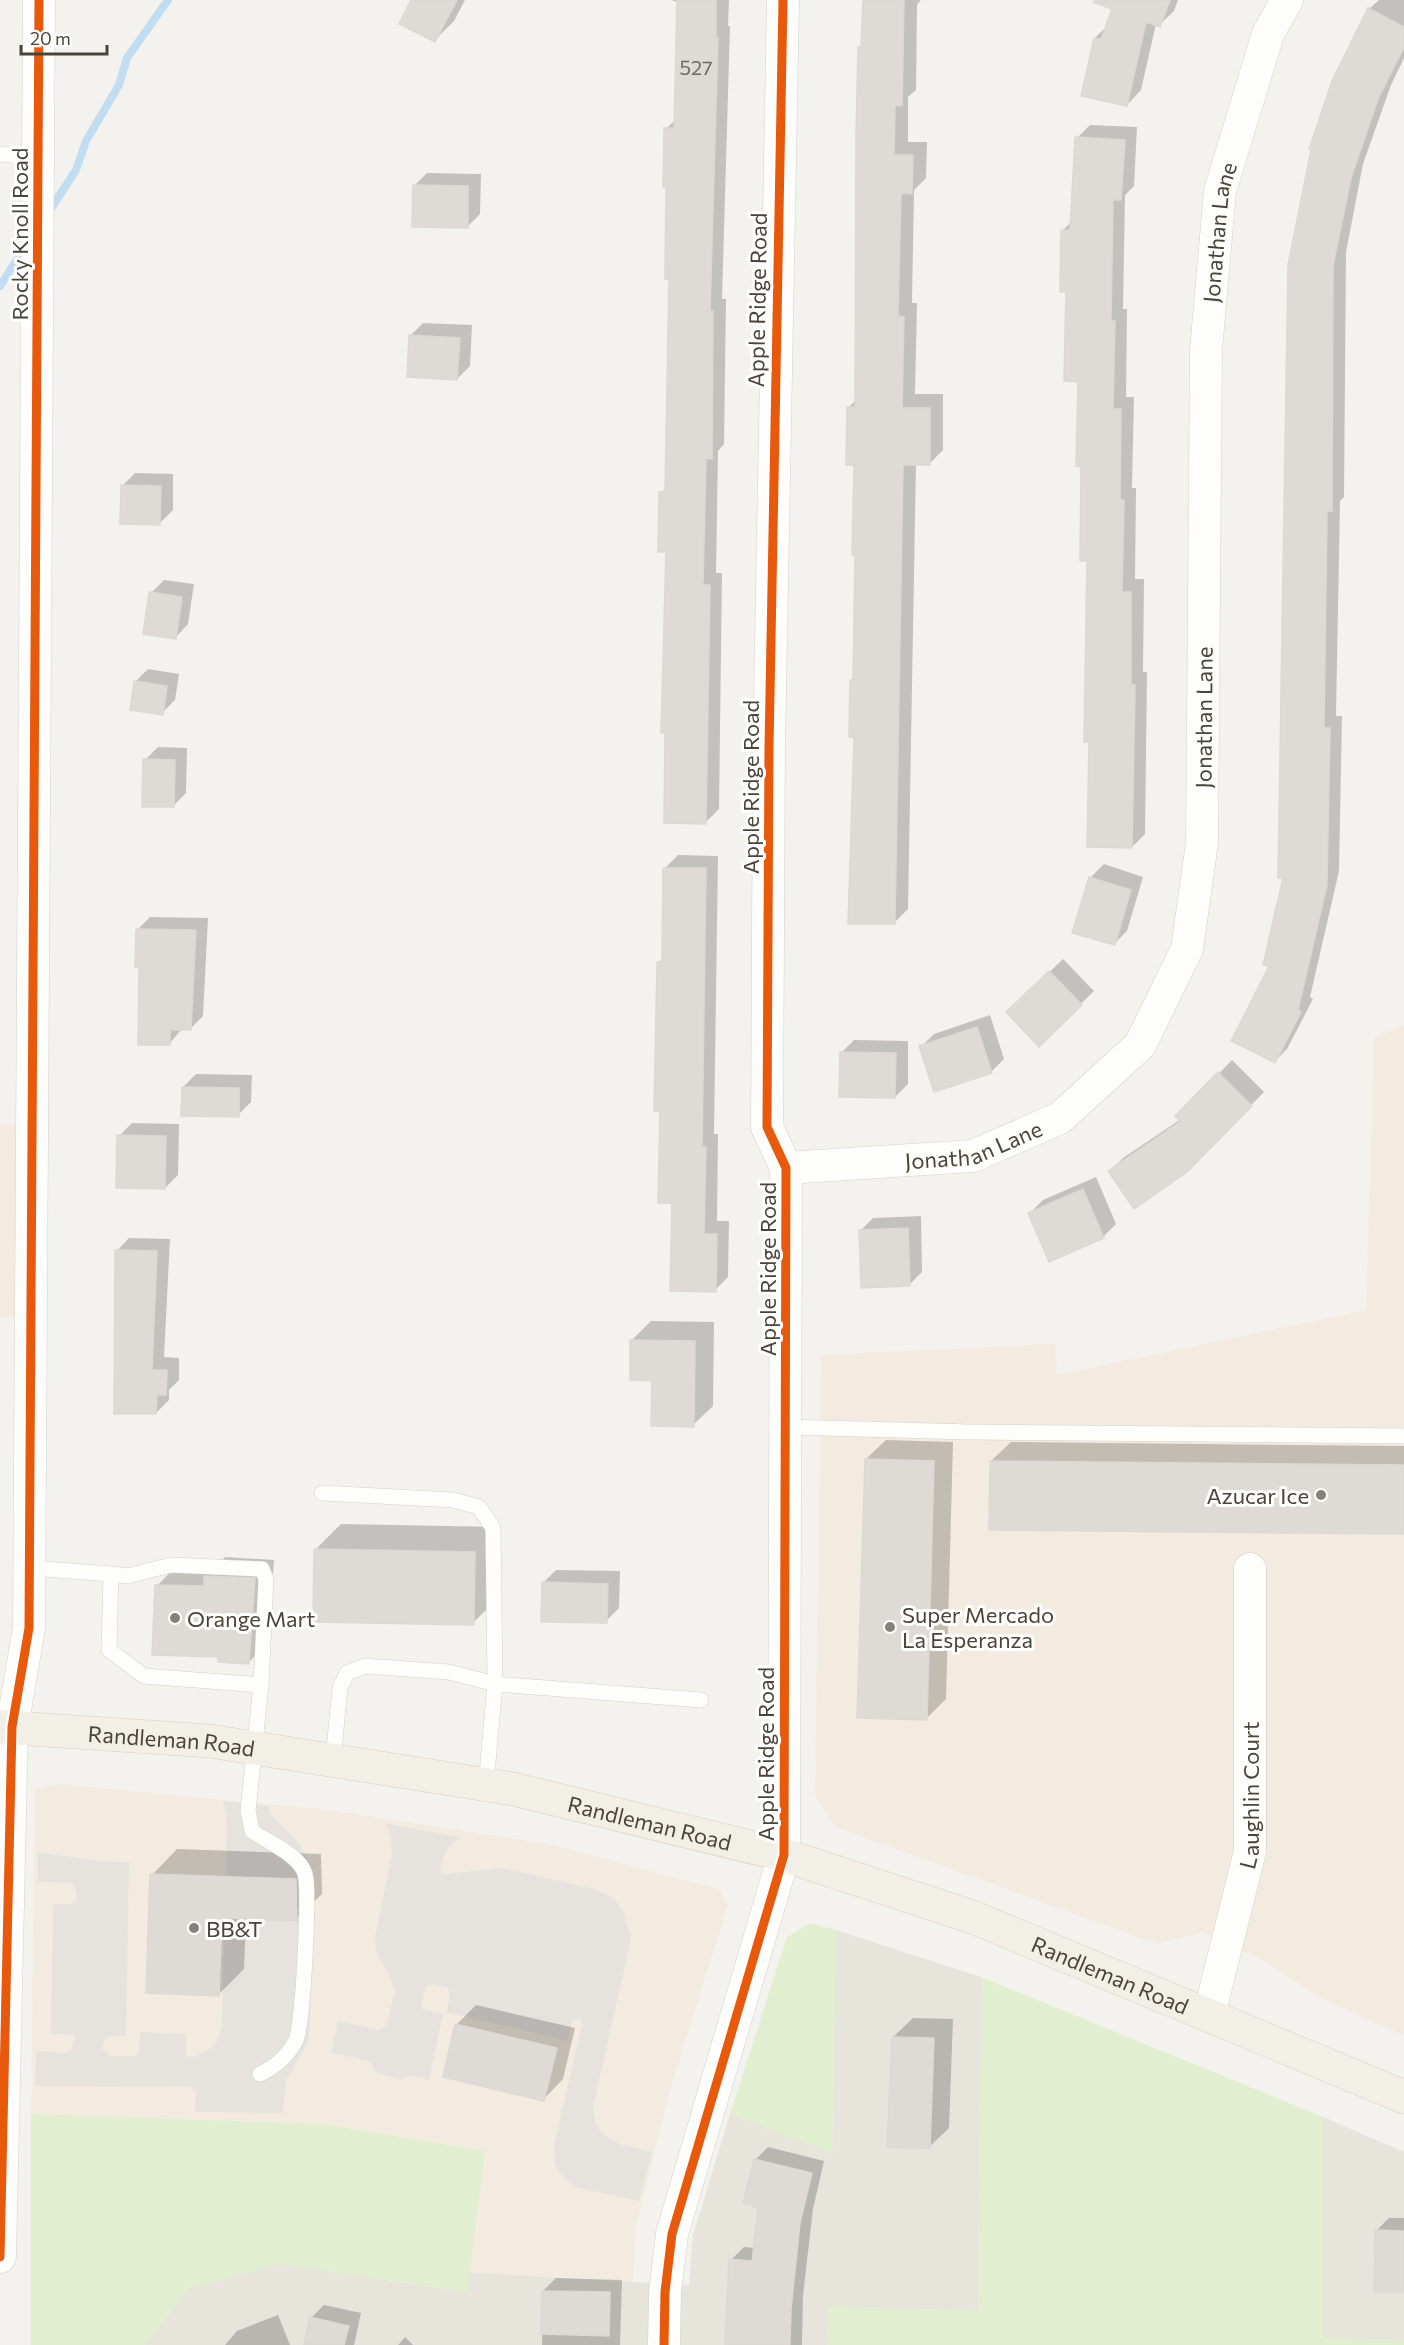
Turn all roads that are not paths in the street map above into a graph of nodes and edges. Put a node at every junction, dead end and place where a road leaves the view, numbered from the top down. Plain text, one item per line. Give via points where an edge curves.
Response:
1 (39, 0) edge
2 (783, 0) edge
3 (1287, 0) edge
4 (0, 154) edge
5 (39, 158) junction
6 (786, 1168) junction
7 (786, 1427) junction
8 (1404, 1436) edge
9 (322, 1493) dead end
10 (29, 1568) junction
11 (1250, 1569) dead end
12 (111, 1575) junction
13 (495, 1684) junction
14 (261, 1685) junction
15 (700, 1700) dead end
16 (6, 1727) edge
17 (253, 1748) junction
18 (333, 1760) junction
19 (486, 1785) junction
20 (5, 1835) edge
21 (784, 1855) junction
22 (3, 1983) edge
23 (1209, 2015) junction
24 (260, 2074) dead end
25 (1404, 2097) edge
26 (0, 2258) edge
27 (664, 2345) edge

1 - 5 street, Rocky Knoll Road
2 - 6 street, Apple Ridge Road via 770,735 768,1127
3 - 6 street, Jonathan Lane via 1268,34 1220,191 1206,350 1202,843 1187,949 1140,1045 1060,1118 974,1156
4 - 5 lane
5 - 10 street, Rocky Knoll Road
6 - 7 street, Apple Ridge Road
7 - 8 lane
7 - 21 street, Apple Ridge Road
9 - 13 lane via 453,1500 479,1507 493,1528
10 - 12 lane
10 - 16 street, Rocky Knoll Road via 29,1628
11 - 23 street, Laughlin Court via 1250,1851
12 - 14 lane via 109,1650 119,1659 144,1676
12 - 14 lane via 171,1566 262,1569 266,1579
13 - 15 lane
13 - 18 lane via 449,1672 364,1666 347,1673 340,1688
13 - 19 lane
14 - 17 lane
16 - 17 main road, Randleman Road via 210,1741
16 - 20 street, Rocky Knoll Road
17 - 18 main road, Randleman Road
17 - 24 lane via 248,1811 252,1832 295,1859 305,1873 306,1894 302,2019 296,2040 276,2066
18 - 19 main road, Randleman Road
19 - 21 main road, Randleman Road
20 - 22 street, Rocky Knoll Road
21 - 23 main road, Randleman Road via 975,1918
21 - 27 street, Apple Ridge Road via 672,2234
22 - 26 street, Rocky Knoll Road
23 - 25 main road, Randleman Road

